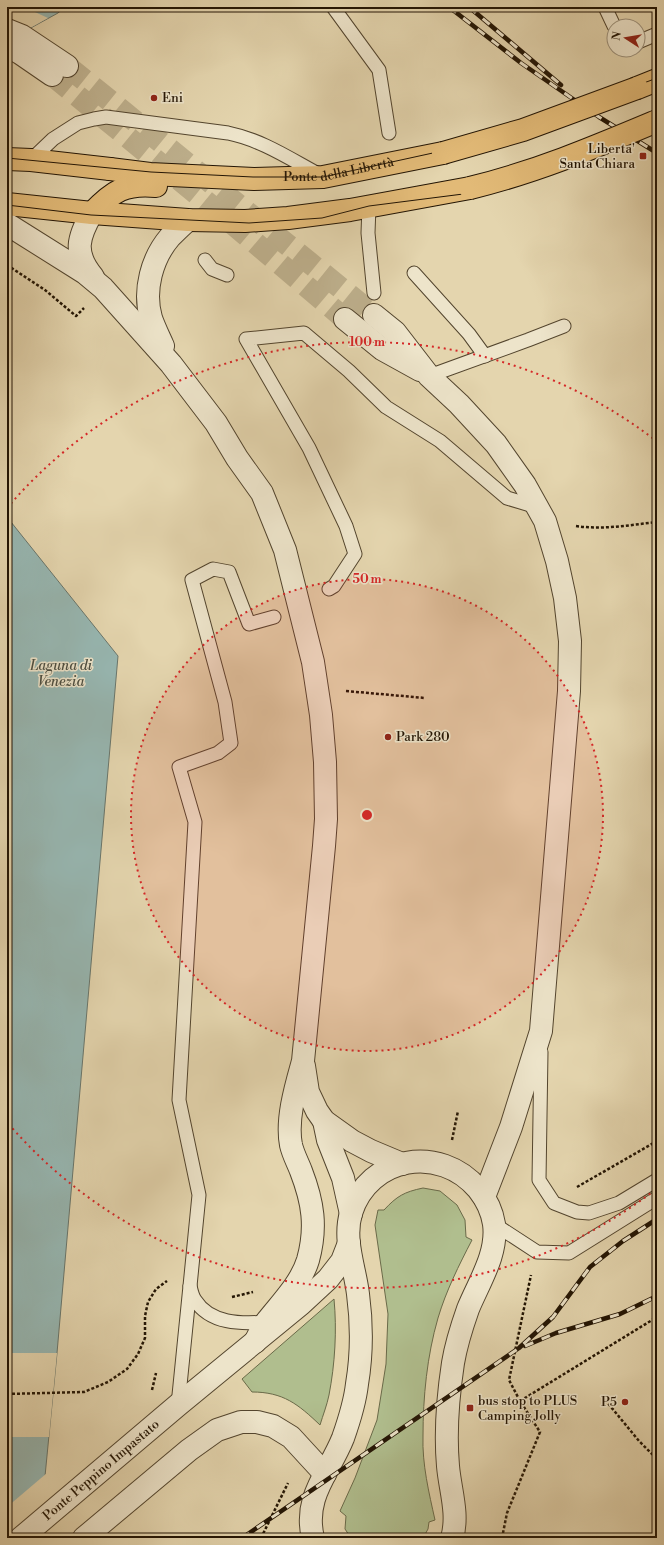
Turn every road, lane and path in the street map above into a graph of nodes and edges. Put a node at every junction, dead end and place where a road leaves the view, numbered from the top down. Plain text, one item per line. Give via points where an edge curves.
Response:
1 (333, 7) edge
2 (605, 7) edge
3 (610, 18) edge
4 (7, 30) edge
5 (657, 34) edge
6 (646, 39) edge
7 (7, 46) edge
8 (657, 80) edge
9 (657, 121) edge
10 (389, 133) dead end
11 (7, 159) edge
12 (31, 160) junction
13 (323, 177) junction
14 (7, 204) edge
15 (369, 206) junction
16 (92, 213) junction
17 (188, 220) junction
18 (7, 224) edge
19 (205, 260) dead end
20 (7, 265) edge
21 (414, 273) dead end
22 (227, 275) dead end
23 (103, 288) junction
24 (374, 293) dead end
25 (85, 307) dead end
26 (374, 315) tunnel mouth
27 (345, 319) tunnel mouth
28 (564, 326) dead end
29 (485, 356) junction
30 (171, 364) junction
31 (430, 376) junction
32 (537, 507) junction
33 (657, 522) edge
34 (590, 528) dead end
35 (329, 589) dead end
36 (274, 617) dead end
37 (346, 691) dead end
38 (426, 698) dead end
39 (542, 1031) junction
40 (303, 1061) junction
41 (324, 1121) junction
42 (657, 1141) edge
43 (402, 1164) junction
44 (657, 1180) edge
45 (484, 1197) junction
46 (657, 1198) edge
47 (558, 1205) junction
48 (351, 1214) junction
49 (494, 1224) junction
50 (349, 1243) junction
51 (537, 1252) junction
52 (190, 1282) junction
53 (232, 1297) dead end
54 (657, 1317) edge
55 (266, 1322) junction
56 (255, 1342) junction
57 (7, 1394) edge
58 (602, 1396) dead end
59 (520, 1401) junction
60 (171, 1412) junction
61 (657, 1459) edge
62 (325, 1474) junction
63 (290, 1480) dead end
64 (21, 1538) edge
65 (84, 1538) edge
66 (262, 1538) edge
67 (313, 1538) edge
68 (452, 1538) edge
69 (502, 1538) edge

1 - 10 lane via 379,70
2 - 3 lane
4 - 7 street via 22,36 59,70
5 - 6 lane
8 - 13 main road, Ponte della Libertà, bridge via 523,130 443,154
9 - 15 main road, bridge via 558,162 503,180
11 - 12 main road, Ponte della Libertà
12 - 13 main road, Ponte della Libertà via 150,174 254,179
12 - 13 lane via 53,140 78,123 106,117 244,136 262,143
13 - 16 main road via 286,186 246,190 207,190 144,184 128,186 104,200
14 - 16 main road
15 - 17 main road via 288,218 245,221
15 - 24 lane via 368,233
16 - 17 main road
16 - 23 street via 80,238 80,257 84,266
17 - 30 street via 170,237 162,249 149,279 151,318
18 - 23 street via 85,273
19 - 22 lane via 212,269
20 - 25 path via 45,290 76,316
21 - 29 lane via 469,334
23 - 30 street
26 - 31 street via 395,332
27 - 31 street via 382,349
28 - 29 lane
29 - 31 lane
30 - 40 street via 216,424 262,493 285,550 313,662 325,762 326,819
31 - 32 street via 496,444
32 - 35 lane via 507,498 440,441 386,407 304,333 246,339 309,448 346,526 355,554 334,586
32 - 39 street via 557,561 570,641 569,691
33 - 34 path
36 - 52 lane via 249,624 229,572 213,569 192,580 225,702 231,744 218,753 179,767 196,822 179,1100 199,1195
37 - 38 path
39 - 45 street via 513,1121
39 - 47 lane via 539,1180
40 - 41 street via 308,1092
40 - 55 street via 293,1097 290,1131 291,1146 310,1195 314,1227 307,1262 284,1301
41 - 43 street via 352,1141
41 - 48 street via 328,1140 343,1178
42 - 47 path via 569,1191
43 - 45 street via 423,1161 448,1166 470,1180
43 - 48 street via 372,1180 358,1198
44 - 47 lane via 619,1203 589,1213 577,1212
45 - 49 street
46 - 51 lane via 569,1253
48 - 50 street
49 - 51 lane
49 - 68 street via 492,1252 467,1312 454,1362 447,1436 448,1465 455,1509
50 - 56 street, Ponte Peppino Impastato via 342,1261 317,1290
50 - 62 street via 360,1310 359,1370 343,1438
51 - 59 path via 509,1380
52 - 53 path via 198,1279
52 - 55 lane via 194,1300 212,1316 235,1323
52 - 57 path via 175,1279 156,1288 148,1302 145,1338 138,1354 127,1369 108,1382 84,1392
52 - 60 lane
54 - 59 path
55 - 56 street
56 - 60 street, Ponte Peppino Impastato
58 - 61 path
59 - 69 path via 540,1432 507,1513
60 - 64 street, Ponte Peppino Impastato
62 - 65 street via 291,1437 273,1426 242,1422 217,1430 189,1450
62 - 67 street via 313,1499
63 - 66 path

